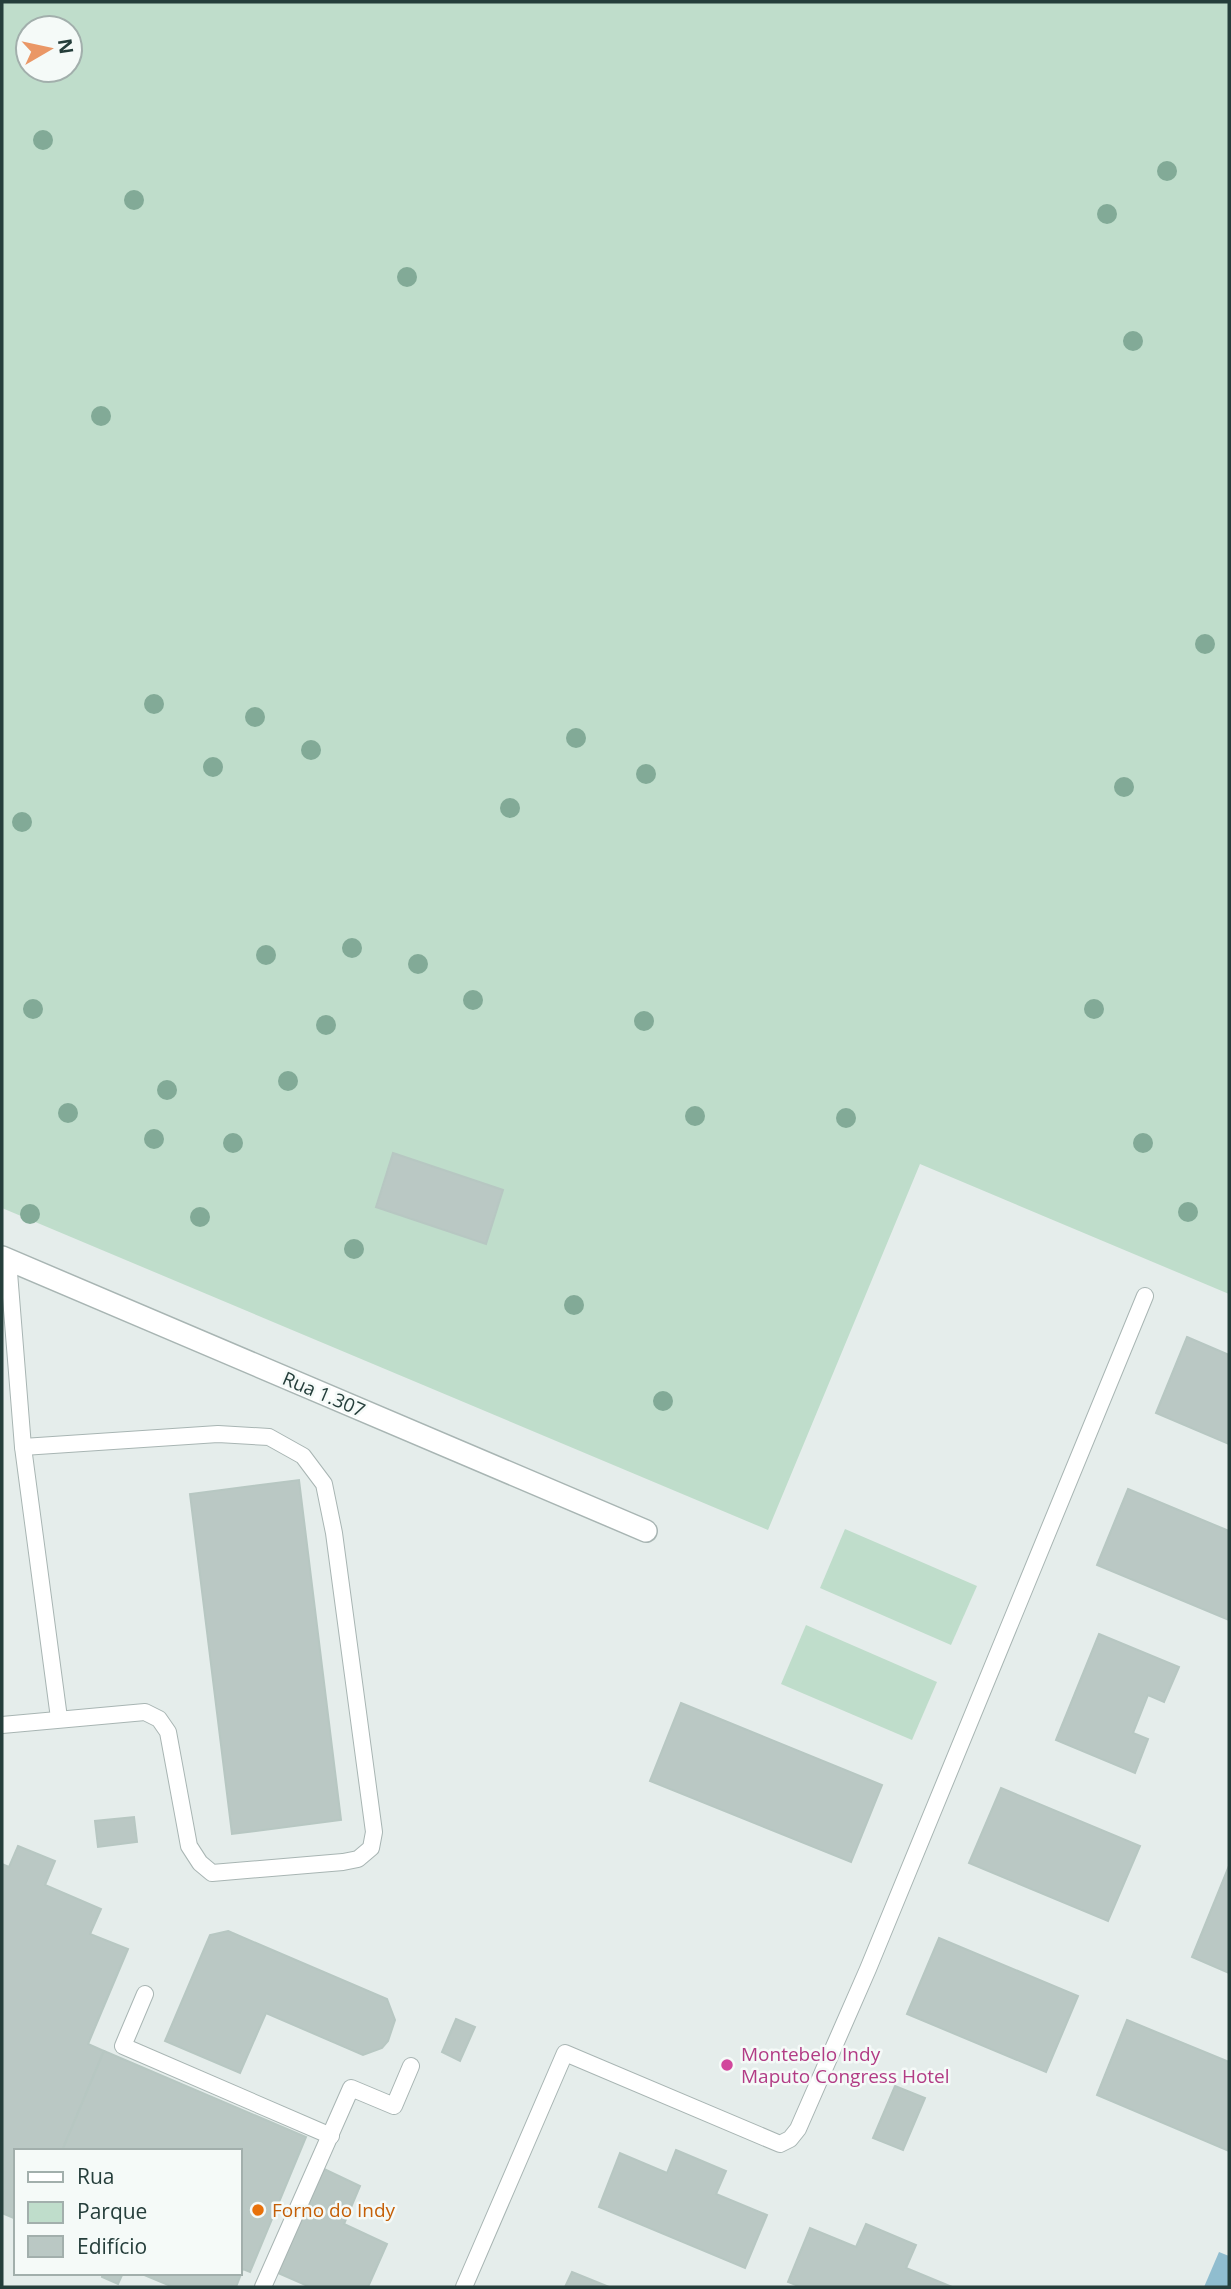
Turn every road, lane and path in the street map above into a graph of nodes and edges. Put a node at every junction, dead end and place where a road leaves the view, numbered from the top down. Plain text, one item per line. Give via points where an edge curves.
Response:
1 (5, 1258) edge
2 (1145, 1296) dead end
3 (23, 1447) junction
4 (646, 1531) dead end
5 (59, 1718) junction
6 (2, 1725) edge
7 (145, 1994) dead end
8 (411, 2066) dead end
9 (331, 2136) junction
10 (263, 2287) edge
11 (464, 2287) edge

1 - 3 lane
1 - 4 street, Rua 1.307
2 - 11 lane via 798,2129 780,2144 565,2053
3 - 5 lane
3 - 5 lane via 218,1434 269,1437 303,1456 324,1484 334,1533 374,1832 371,1848 358,1859 343,1862 212,1873 189,1846 168,1732 159,1719 145,1712
5 - 6 lane
7 - 9 lane via 123,2046
8 - 9 lane via 394,2106 351,2088
9 - 10 lane

